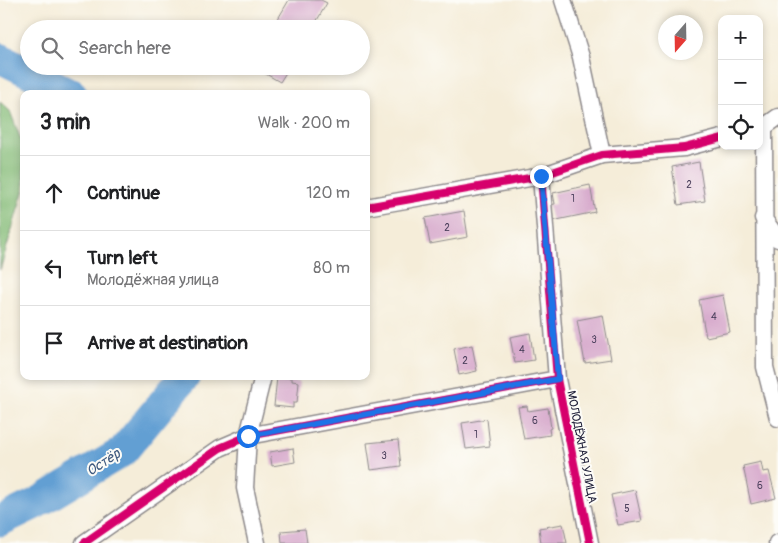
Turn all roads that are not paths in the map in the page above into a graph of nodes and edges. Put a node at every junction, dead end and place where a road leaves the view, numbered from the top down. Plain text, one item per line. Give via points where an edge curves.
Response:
1 (563, 0) edge
2 (778, 117) edge
3 (763, 127) edge
4 (718, 139) edge
5 (762, 150) edge
6 (602, 155) junction
7 (541, 176) junction
8 (370, 206) edge
9 (763, 218) junction
10 (778, 239) edge
11 (558, 379) junction
12 (262, 380) edge
13 (778, 418) edge
14 (248, 436) junction
15 (84, 543) edge
16 (257, 543) edge
17 (590, 543) edge

1 - 6 street via 581,57
2 - 3 street
4 - 6 street via 684,148
5 - 9 street
6 - 7 street
7 - 8 street
7 - 11 street, МОЛОДЁЖНАЯ УЛИЦА
9 - 10 street
9 - 13 street via 765,367
11 - 14 street
11 - 17 street, МОЛОДЁЖНАЯ УЛИЦА
12 - 14 street
14 - 15 street via 220,448
14 - 16 street via 245,488

